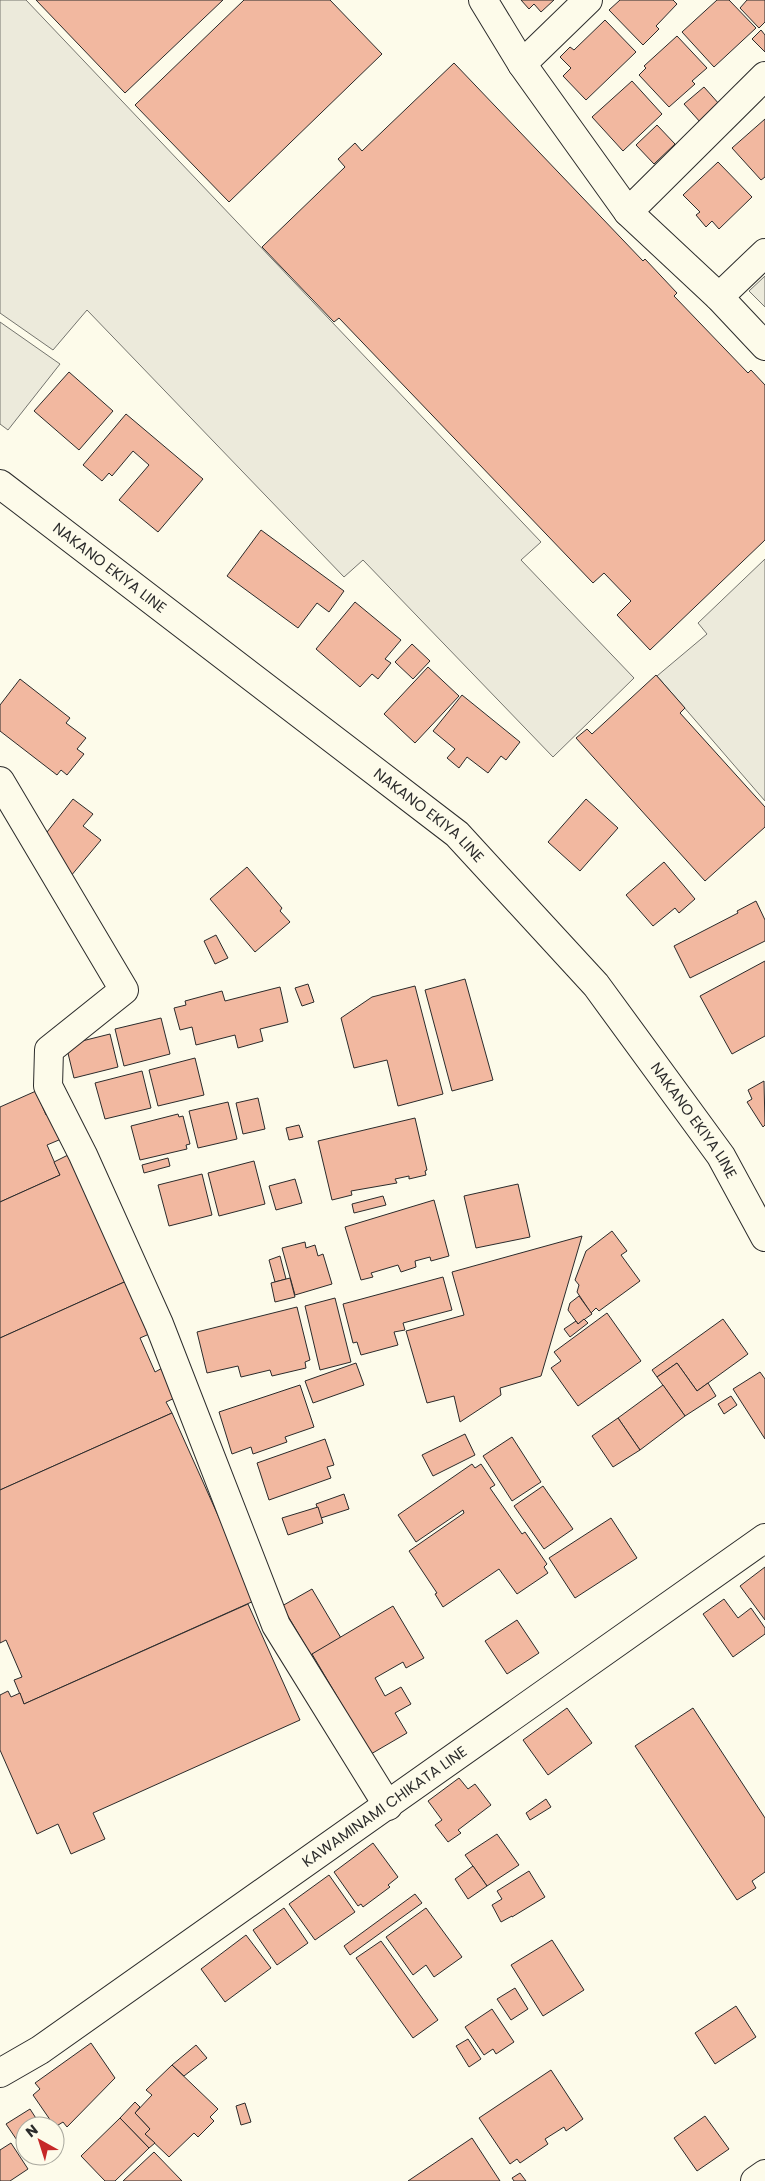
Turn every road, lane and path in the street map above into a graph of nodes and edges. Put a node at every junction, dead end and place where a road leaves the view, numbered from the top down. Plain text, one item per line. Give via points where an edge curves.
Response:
1 (483, 0) edge
2 (588, 0) edge
3 (522, 64) junction
4 (765, 76) edge
5 (628, 212) junction
6 (765, 254) edge
7 (719, 297) junction
8 (765, 346) edge
9 (0, 484) edge
10 (0, 781) edge
11 (765, 1237) edge
12 (765, 1538) edge
13 (388, 1806) junction
14 (0, 2073) edge
15 (765, 2174) edge
16 (755, 2181) edge

1 - 3 main road
2 - 3 main road
3 - 5 main road
4 - 5 main road
5 - 7 main road
6 - 7 main road
7 - 8 main road
9 - 11 main road, NAKANO EKIYA LINE via 457,834 596,985 721,1156
10 - 13 main road via 124,990 49,1050 48,1086 159,1324 276,1625
12 - 13 main road, KAWAMINAMI CHIKATA LINE
13 - 14 main road, KAWAMINAMI CHIKATA LINE via 40,2050
15 - 16 main road

